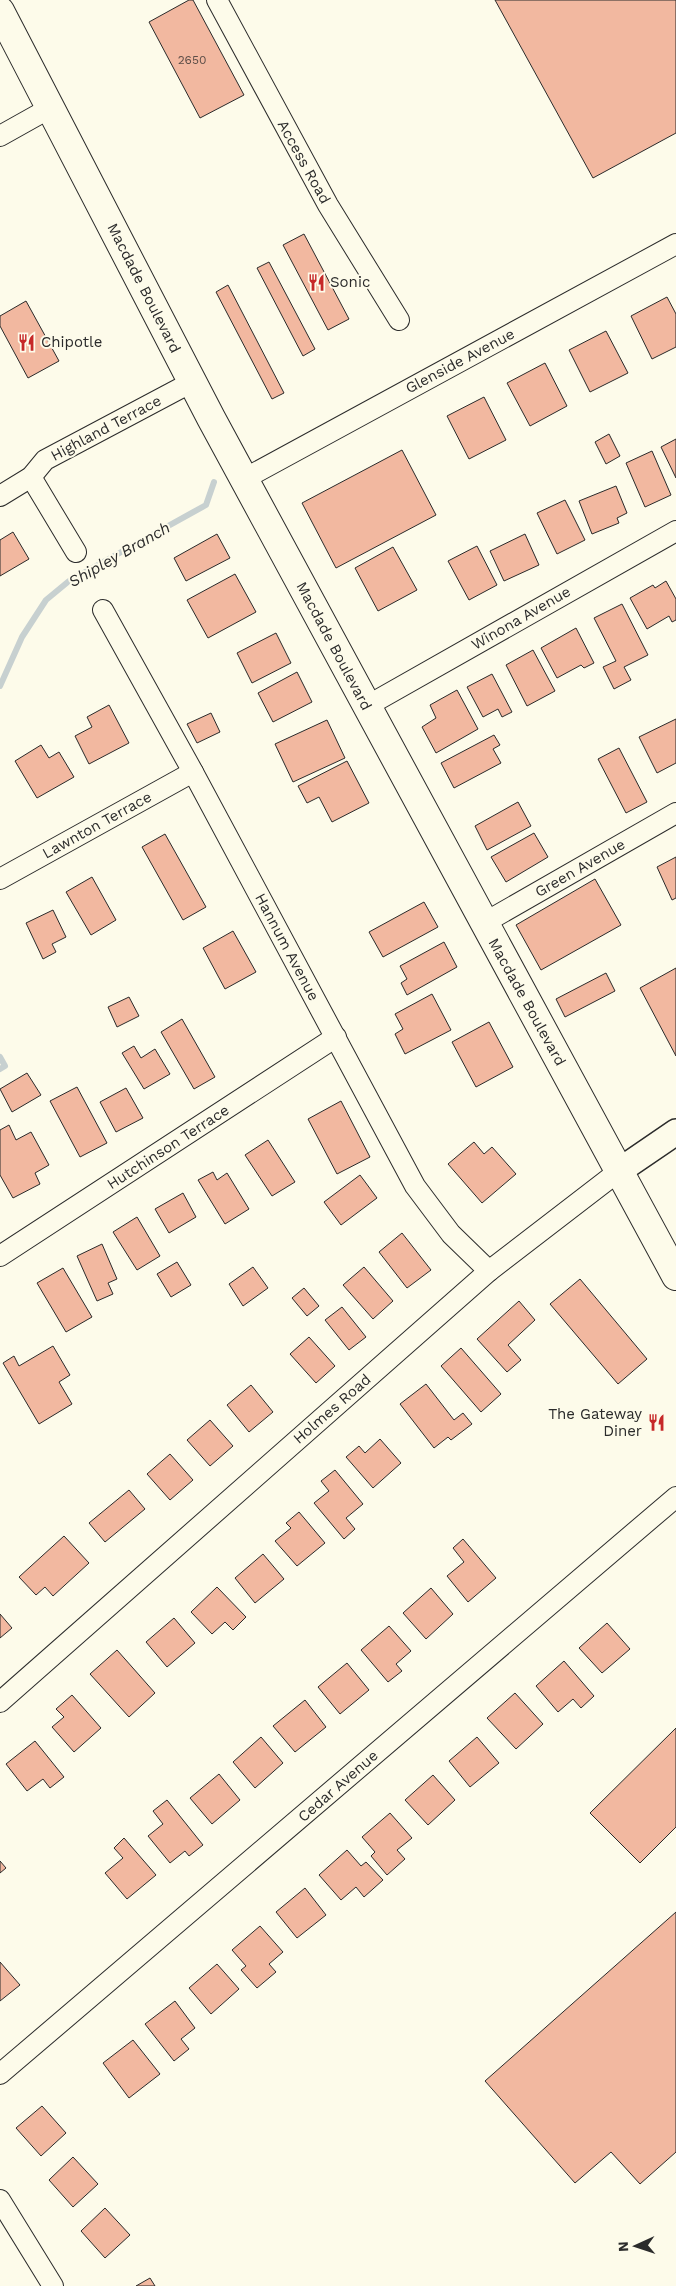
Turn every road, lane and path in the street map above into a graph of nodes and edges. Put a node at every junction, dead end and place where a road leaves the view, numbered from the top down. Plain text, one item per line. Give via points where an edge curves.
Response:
1 (217, 0) edge
2 (0, 11) edge
3 (50, 108) junction
4 (0, 136) edge
5 (676, 244) edge
6 (399, 320) dead end
7 (192, 382) junction
8 (31, 477) junction
9 (244, 479) junction
10 (0, 496) edge
11 (676, 531) edge
12 (76, 552) dead end
13 (104, 610) dead end
14 (367, 706) junction
15 (193, 772) junction
16 (676, 813) edge
17 (0, 879) edge
18 (484, 923) junction
19 (336, 1037) junction
20 (676, 1132) edge
21 (619, 1171) junction
22 (0, 1256) edge
23 (489, 1271) junction
24 (676, 1276) edge
25 (676, 1497) edge
26 (0, 1702) edge
27 (0, 2074) edge
28 (0, 2200) edge
29 (53, 2286) edge

1 - 6 street, Access Road via 328,205
2 - 3 main road, Macdade Boulevard
3 - 4 street
3 - 7 main road, Macdade Boulevard
5 - 9 street, Glenside Avenue
7 - 8 street, Highland Terrace via 45,460
7 - 9 main road, Macdade Boulevard
8 - 10 street, Highland Terrace
8 - 12 street
9 - 14 main road, Macdade Boulevard
11 - 14 street, Winona Avenue
13 - 15 street, Hannum Avenue
14 - 18 main road, Macdade Boulevard
15 - 17 street, Lawnton Terrace
15 - 19 street, Hannum Avenue
16 - 18 street, Green Avenue
18 - 21 main road, Macdade Boulevard
19 - 22 street, Hutchinson Terrace
19 - 23 street, Hannum Avenue via 415,1186 452,1234
20 - 21 street, Holmes Road
21 - 23 street, Holmes Road
21 - 24 main road, Macdade Boulevard
23 - 26 street, Holmes Road
25 - 27 street, Cedar Avenue
28 - 29 street

